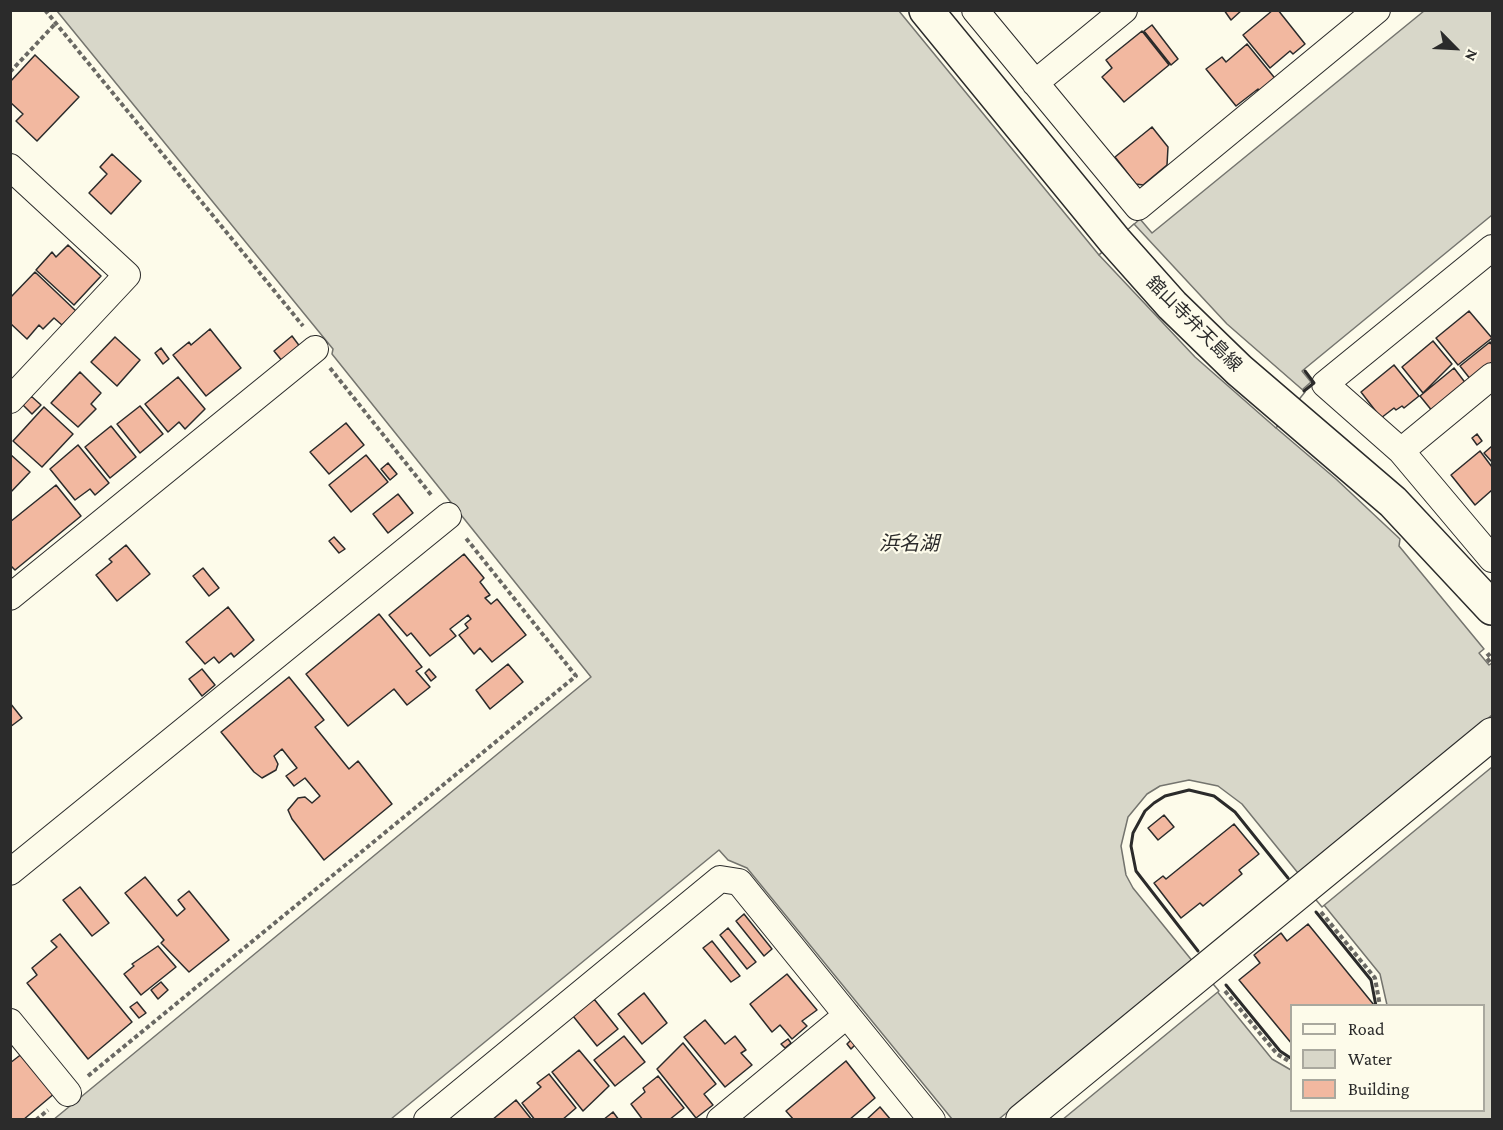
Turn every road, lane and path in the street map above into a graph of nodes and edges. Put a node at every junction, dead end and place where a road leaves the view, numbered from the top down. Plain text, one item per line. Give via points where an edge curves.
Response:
1 (926, 10) edge
2 (975, 10) edge
3 (1124, 10) edge
4 (1377, 10) edge
5 (56, 23) dead end
6 (10, 72) edge
7 (1035, 83) junction
8 (12, 172) edge
9 (1492, 248) edge
10 (315, 349) dead end
11 (1492, 376) edge
12 (10, 400) edge
13 (1401, 451) junction
14 (448, 516) dead end
15 (1492, 559) edge
16 (10, 597) edge
17 (1492, 608) edge
18 (1492, 652) edge
19 (1490, 662) dead end
20 (576, 676) dead end
21 (1492, 734) edge
22 (10, 872) edge
23 (1310, 896) junction
24 (1211, 977) junction
25 (1380, 1004) edge
26 (847, 1016) junction
27 (10, 1022) edge
28 (1290, 1062) edge
29 (68, 1093) junction
30 (36, 1119) edge
31 (427, 1119) edge
32 (720, 1119) edge
33 (932, 1119) edge
34 (1022, 1119) edge

1 - 17 main road, 舘山寺弁天島線 via 1115,241 1210,342 1393,502
2 - 7 street
3 - 7 street
4 - 7 street via 1138,207
5 - 6 path
8 - 12 street via 127,275
9 - 13 street via 1326,384
10 - 16 street
11 - 13 street
13 - 15 street
14 - 22 street
18 - 19 path via 1486,657
20 - 29 path
21 - 23 street
23 - 24 street
23 - 25 path via 1375,978
24 - 28 path via 1277,1054
24 - 34 street
26 - 31 street via 739,882 720,879
26 - 32 street
26 - 33 street
27 - 29 street
29 - 30 path

